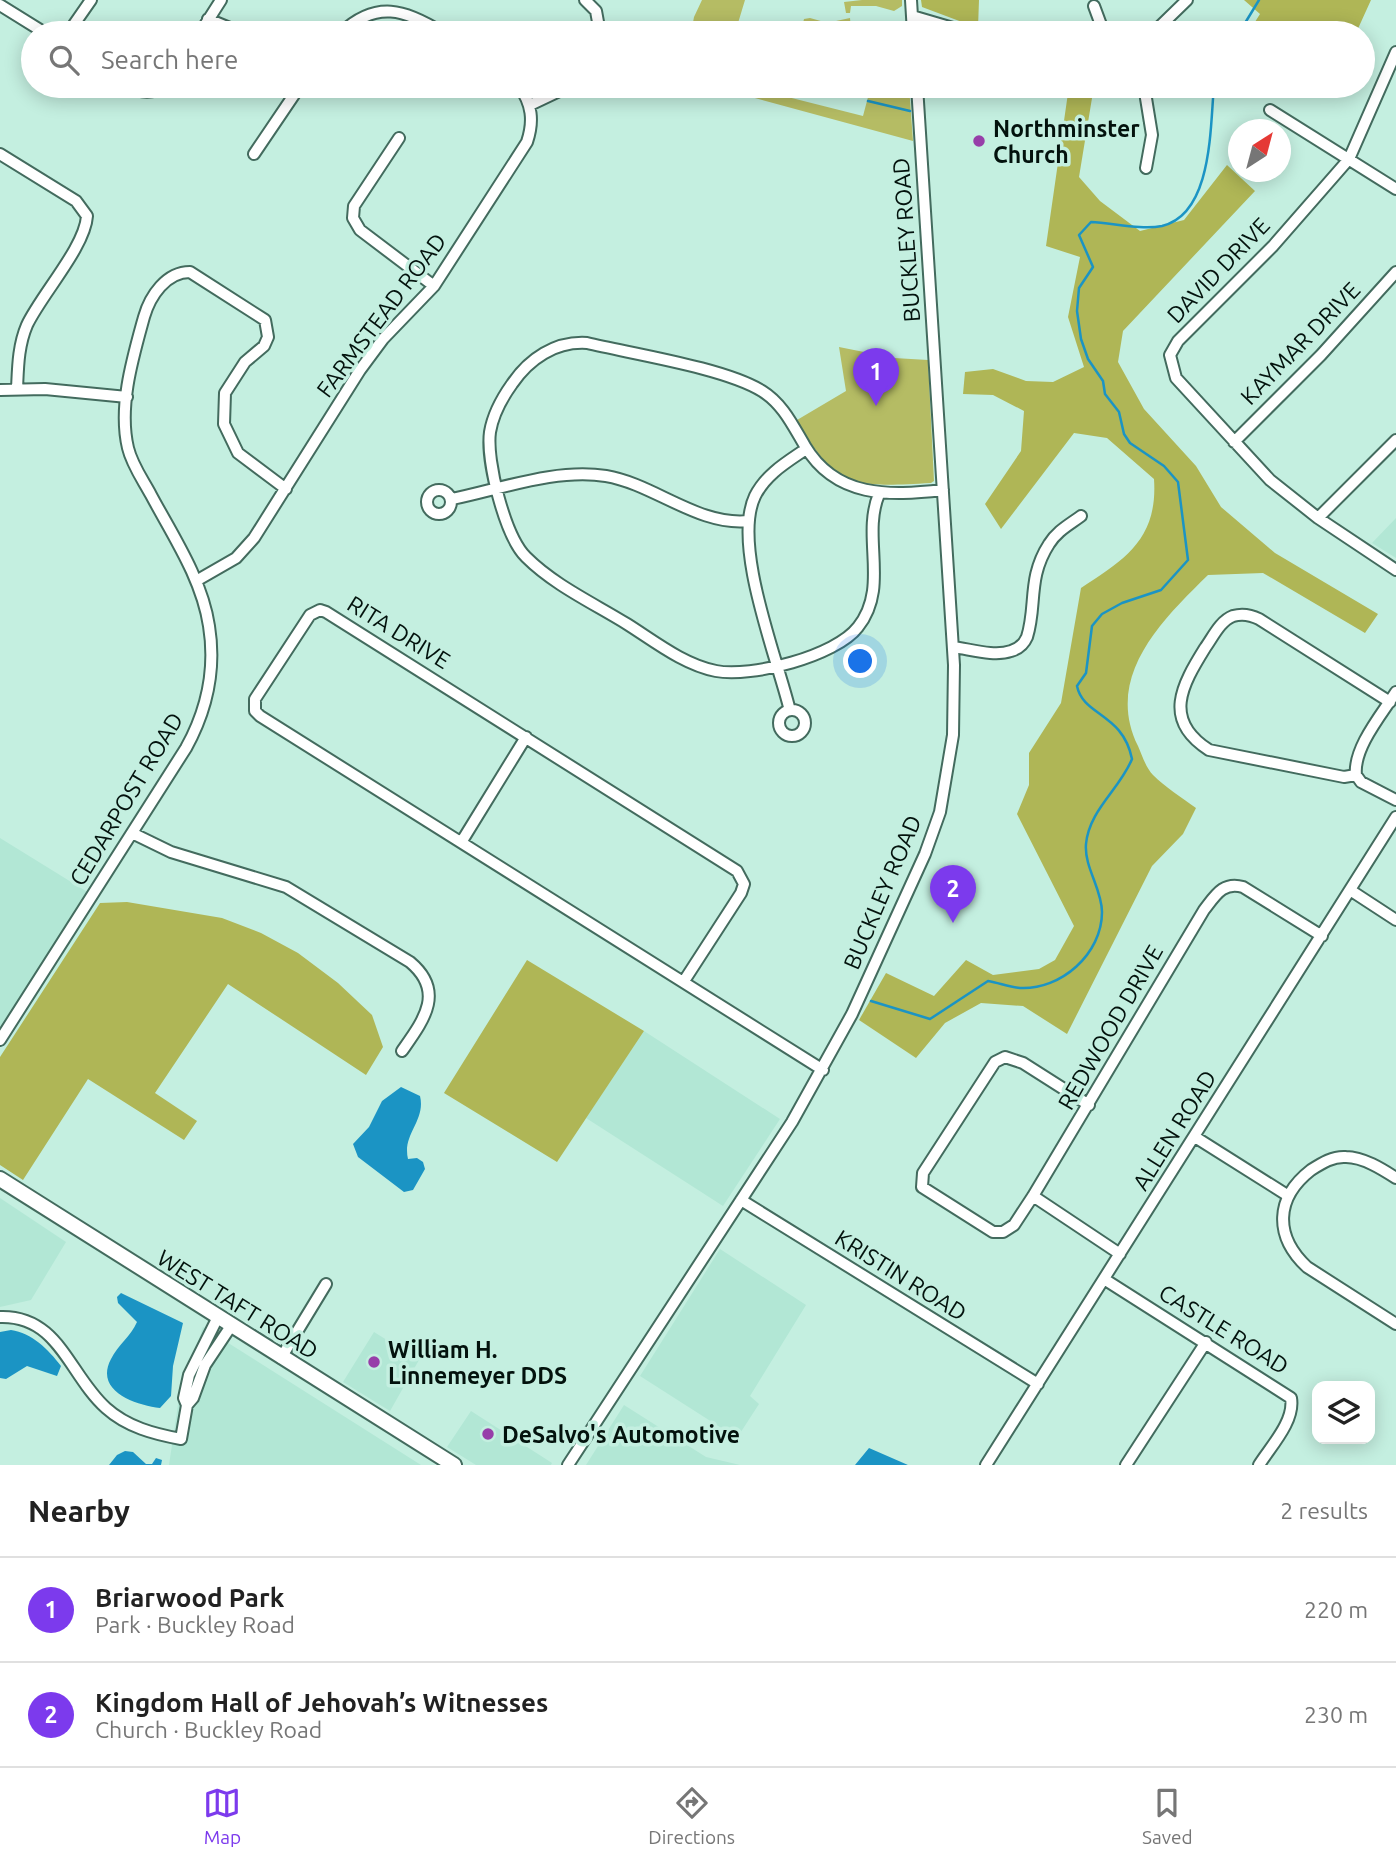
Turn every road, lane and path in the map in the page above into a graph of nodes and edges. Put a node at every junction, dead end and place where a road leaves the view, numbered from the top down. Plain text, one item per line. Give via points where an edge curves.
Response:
1 (92, 0) edge
2 (221, 0) edge
3 (584, 0) edge
4 (911, 0) edge
5 (1187, 0) edge
6 (0, 5) edge
7 (1094, 6) dead end
8 (912, 16) junction
9 (208, 19) joint
10 (25, 21) edge
11 (77, 21) edge
12 (213, 21) edge
13 (353, 21) edge
14 (424, 21) edge
15 (598, 21) edge
16 (913, 21) edge
17 (929, 21) edge
18 (1100, 21) edge
19 (1165, 21) edge
20 (1396, 52) edge
21 (292, 98) edge
22 (526, 98) edge
23 (543, 98) edge
24 (918, 98) edge
25 (1146, 98) edge
26 (530, 104) junction
27 (1270, 110) dead end
28 (399, 138) dead end
29 (0, 154) edge
30 (254, 154) dead end
31 (1349, 159) junction
32 (1146, 168) dead end
33 (1396, 189) edge
34 (1396, 272) edge
35 (434, 286) junction
36 (0, 390) edge
37 (17, 390) junction
38 (127, 397) junction
39 (1396, 440) edge
40 (1234, 442) junction
41 (806, 449) junction
42 (286, 489) junction
43 (499, 489) junction
44 (943, 490) junction
45 (879, 494) junction
46 (452, 499) dead end
47 (1081, 516) dead end
48 (1318, 518) junction
49 (748, 521) junction
50 (1396, 570) edge
51 (196, 581) junction
52 (953, 647) junction
53 (779, 664) junction
54 (1393, 697) edge
55 (789, 707) dead end
56 (526, 737) junction
57 (1356, 775) junction
58 (1396, 800) edge
59 (1396, 817) edge
60 (132, 832) junction
61 (462, 841) junction
62 (1350, 890) junction
63 (1396, 920) edge
64 (1322, 936) junction
65 (684, 981) junction
66 (0, 1040) edge
67 (402, 1051) dead end
68 (823, 1070) junction
69 (1089, 1105) junction
70 (1195, 1137) junction
71 (1394, 1173) edge
72 (0, 1178) edge
73 (1287, 1195) junction
74 (1033, 1196) junction
75 (741, 1200) junction
76 (1120, 1254) junction
77 (1104, 1279) junction
78 (326, 1284) dead end
79 (218, 1317) junction
80 (0, 1318) edge
81 (1396, 1324) edge
82 (231, 1326) junction
83 (1206, 1342) junction
84 (281, 1358) junction
85 (1038, 1384) junction
86 (187, 1405) junction
87 (454, 1465) edge
88 (568, 1465) edge
89 (986, 1465) edge
90 (1126, 1465) edge
91 (1259, 1465) edge

1 - 11 street
2 - 9 street
3 - 15 street via 596,11
4 - 8 street
5 - 19 street
6 - 10 street
7 - 18 street
8 - 16 street
8 - 17 street
9 - 12 street
13 - 14 street via 382,8 412,13
20 - 31 street, DAVID DRIVE
21 - 30 street
22 - 26 street
23 - 26 street
24 - 44 street, BUCKLEY ROAD
25 - 32 street via 1152,135
26 - 35 street, FARMSTEAD ROAD via 527,142
27 - 31 street
28 - 35 street via 354,206 353,218 360,230
29 - 37 street via 76,201 87,216 80,239 27,325 20,345
31 - 33 street
31 - 40 street, DAVID DRIVE via 1273,246 1178,341 1170,355 1176,378
34 - 40 street, KAYMAR DRIVE
35 - 42 street, FARMSTEAD ROAD via 360,370
36 - 37 street
37 - 38 street
38 - 42 street, CEDARPOST ROAD via 146,311 167,280 190,272 258,314 268,326 264,346 245,362 225,393 224,424 238,453
38 - 51 street, CEDARPOST ROAD via 125,429 132,460
39 - 48 street
40 - 48 street, DAVID DRIVE via 1270,480
41 - 43 street via 779,405 747,383 577,342 531,360 502,397 490,434
41 - 45 street via 839,481
41 - 49 street via 771,474 756,495
42 - 51 street, FARMSTEAD ROAD via 236,558
43 - 46 street
43 - 49 street via 542,479 607,476 699,513
43 - 53 street via 509,530 524,555 580,595 697,666 738,672
44 - 45 street
44 - 52 street, BUCKLEY ROAD
45 - 53 street via 872,516 875,577 869,612 849,638 830,649
47 - 52 street via 1058,531 1039,564 1023,644 1000,653
48 - 50 street, DAVID DRIVE
49 - 53 street via 751,562
51 - 60 street, CEDARPOST ROAD via 212,650 205,708 186,748
52 - 68 street, BUCKLEY ROAD via 953,736 940,811 925,855
53 - 55 street
54 - 57 street via 1365,743
54 - 57 street via 1243,614 1225,620 1184,682 1181,718 1193,738 1209,750 1344,777
56 - 61 street
56 - 61 street, RITA DRIVE via 320,610 310,615 255,699 260,716
56 - 65 street, RITA DRIVE via 742,876 741,892
57 - 58 street
59 - 62 street, ALLEN ROAD
60 - 66 street, CEDARPOST ROAD
60 - 67 street via 172,852 286,887 410,962 425,978 428,1006
61 - 65 street, RITA DRIVE
62 - 63 street
62 - 64 street, ALLEN ROAD
64 - 69 street, REDWOOD DRIVE via 1243,887 1220,890
64 - 70 street, ALLEN ROAD
65 - 68 street, RITA DRIVE
68 - 75 street, BUCKLEY ROAD
69 - 74 street, REDWOOD DRIVE
69 - 74 street, REDWOOD DRIVE via 1023,1063 1004,1058 989,1069 921,1182 927,1192 993,1232 1014,1225
70 - 73 street
70 - 76 street, ALLEN ROAD
71 - 73 street via 1361,1160 1334,1158 1303,1177
72 - 79 main road, WEST TAFT ROAD
73 - 81 street via 1283,1221 1294,1255
74 - 76 street
75 - 85 street, KRISTIN ROAD
75 - 88 street, BUCKLEY ROAD
76 - 77 street, ALLEN ROAD
77 - 83 street, CASTLE ROAD
77 - 85 street, ALLEN ROAD
78 - 84 street
79 - 82 main road, WEST TAFT ROAD
79 - 86 street via 189,1375
80 - 86 street via 26,1320 50,1334 103,1406 136,1427 181,1439
82 - 84 main road, WEST TAFT ROAD
82 - 86 street via 215,1347
83 - 90 street
83 - 91 street, CASTLE ROAD via 1291,1398 1289,1419
84 - 87 main road, WEST TAFT ROAD
85 - 89 street, ALLEN ROAD

